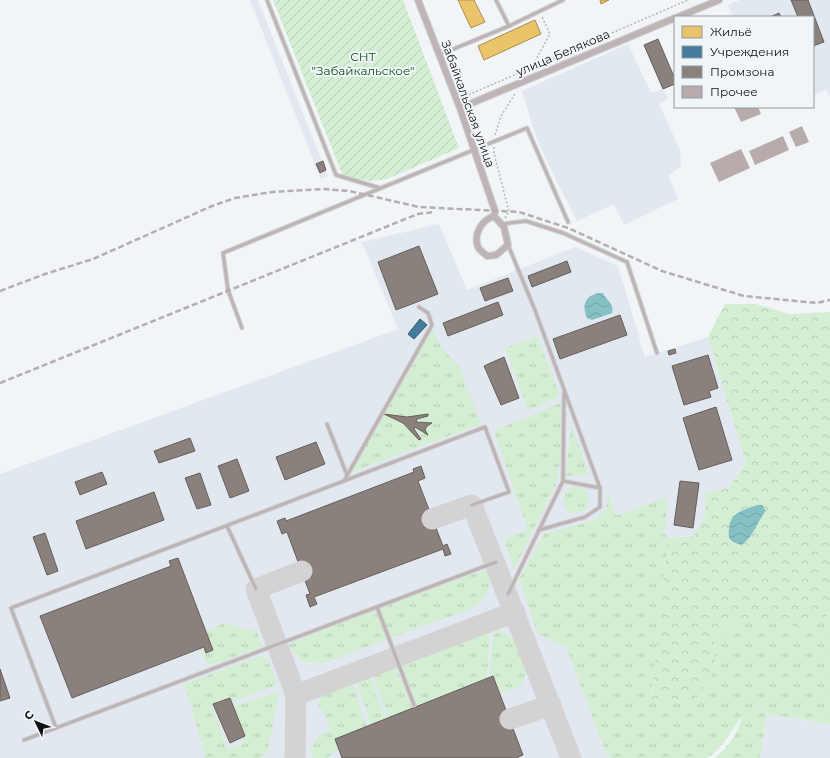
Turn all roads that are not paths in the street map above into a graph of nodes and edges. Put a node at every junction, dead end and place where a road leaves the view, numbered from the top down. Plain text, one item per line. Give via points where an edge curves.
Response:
1 (267, 0) edge
2 (418, 0) edge
3 (496, 0) edge
4 (563, 0) edge
5 (719, 0) edge
6 (680, 16) edge
7 (674, 18) edge
8 (509, 26) junction
9 (439, 55) junction
10 (460, 108) junction
11 (474, 149) junction
12 (380, 188) junction
13 (494, 216) junction
14 (568, 222) dead end
15 (501, 224) junction
16 (508, 245) junction
17 (419, 307) dead end
18 (242, 328) dead end
19 (658, 352) dead end
20 (564, 389) junction
21 (327, 424) dead end
22 (347, 475) junction
23 (344, 481) junction
24 (563, 482) junction
25 (600, 488) junction
26 (472, 505) dead end
27 (227, 526) junction
28 (539, 530) junction
29 (496, 562) dead end
30 (256, 589) dead end
31 (508, 594) dead end
32 (377, 607) junction
33 (414, 705) dead end
34 (56, 728) junction
35 (24, 740) dead end

1 - 12 lane via 336,175
2 - 9 street, Забайкальская улица
3 - 8 lane
4 - 8 lane
5 - 6 street
7 - 10 street, улица Белякова
8 - 9 lane
9 - 10 street, Забайкальская улица
10 - 11 street, Забайкальская улица
11 - 12 lane
11 - 13 street, Забайкальская улица via 495,211
11 - 14 lane via 527,128
12 - 18 lane via 223,253 228,290
13 - 15 street, Забайкальская улица
13 - 16 street via 485,219 479,229 476,238 478,248 487,256 496,255
15 - 16 street, Забайкальская улица
15 - 19 lane via 526,221 563,233 627,262
16 - 20 lane
17 - 22 lane via 428,313 432,325
20 - 24 lane
20 - 25 lane
21 - 22 lane
22 - 23 lane
23 - 26 lane via 485,427 509,492
23 - 27 lane
24 - 25 lane
24 - 28 lane
25 - 28 lane via 600,507 585,516
27 - 30 lane
27 - 34 lane via 11,608
28 - 31 lane
29 - 32 lane
32 - 33 lane
32 - 34 lane
34 - 35 lane

